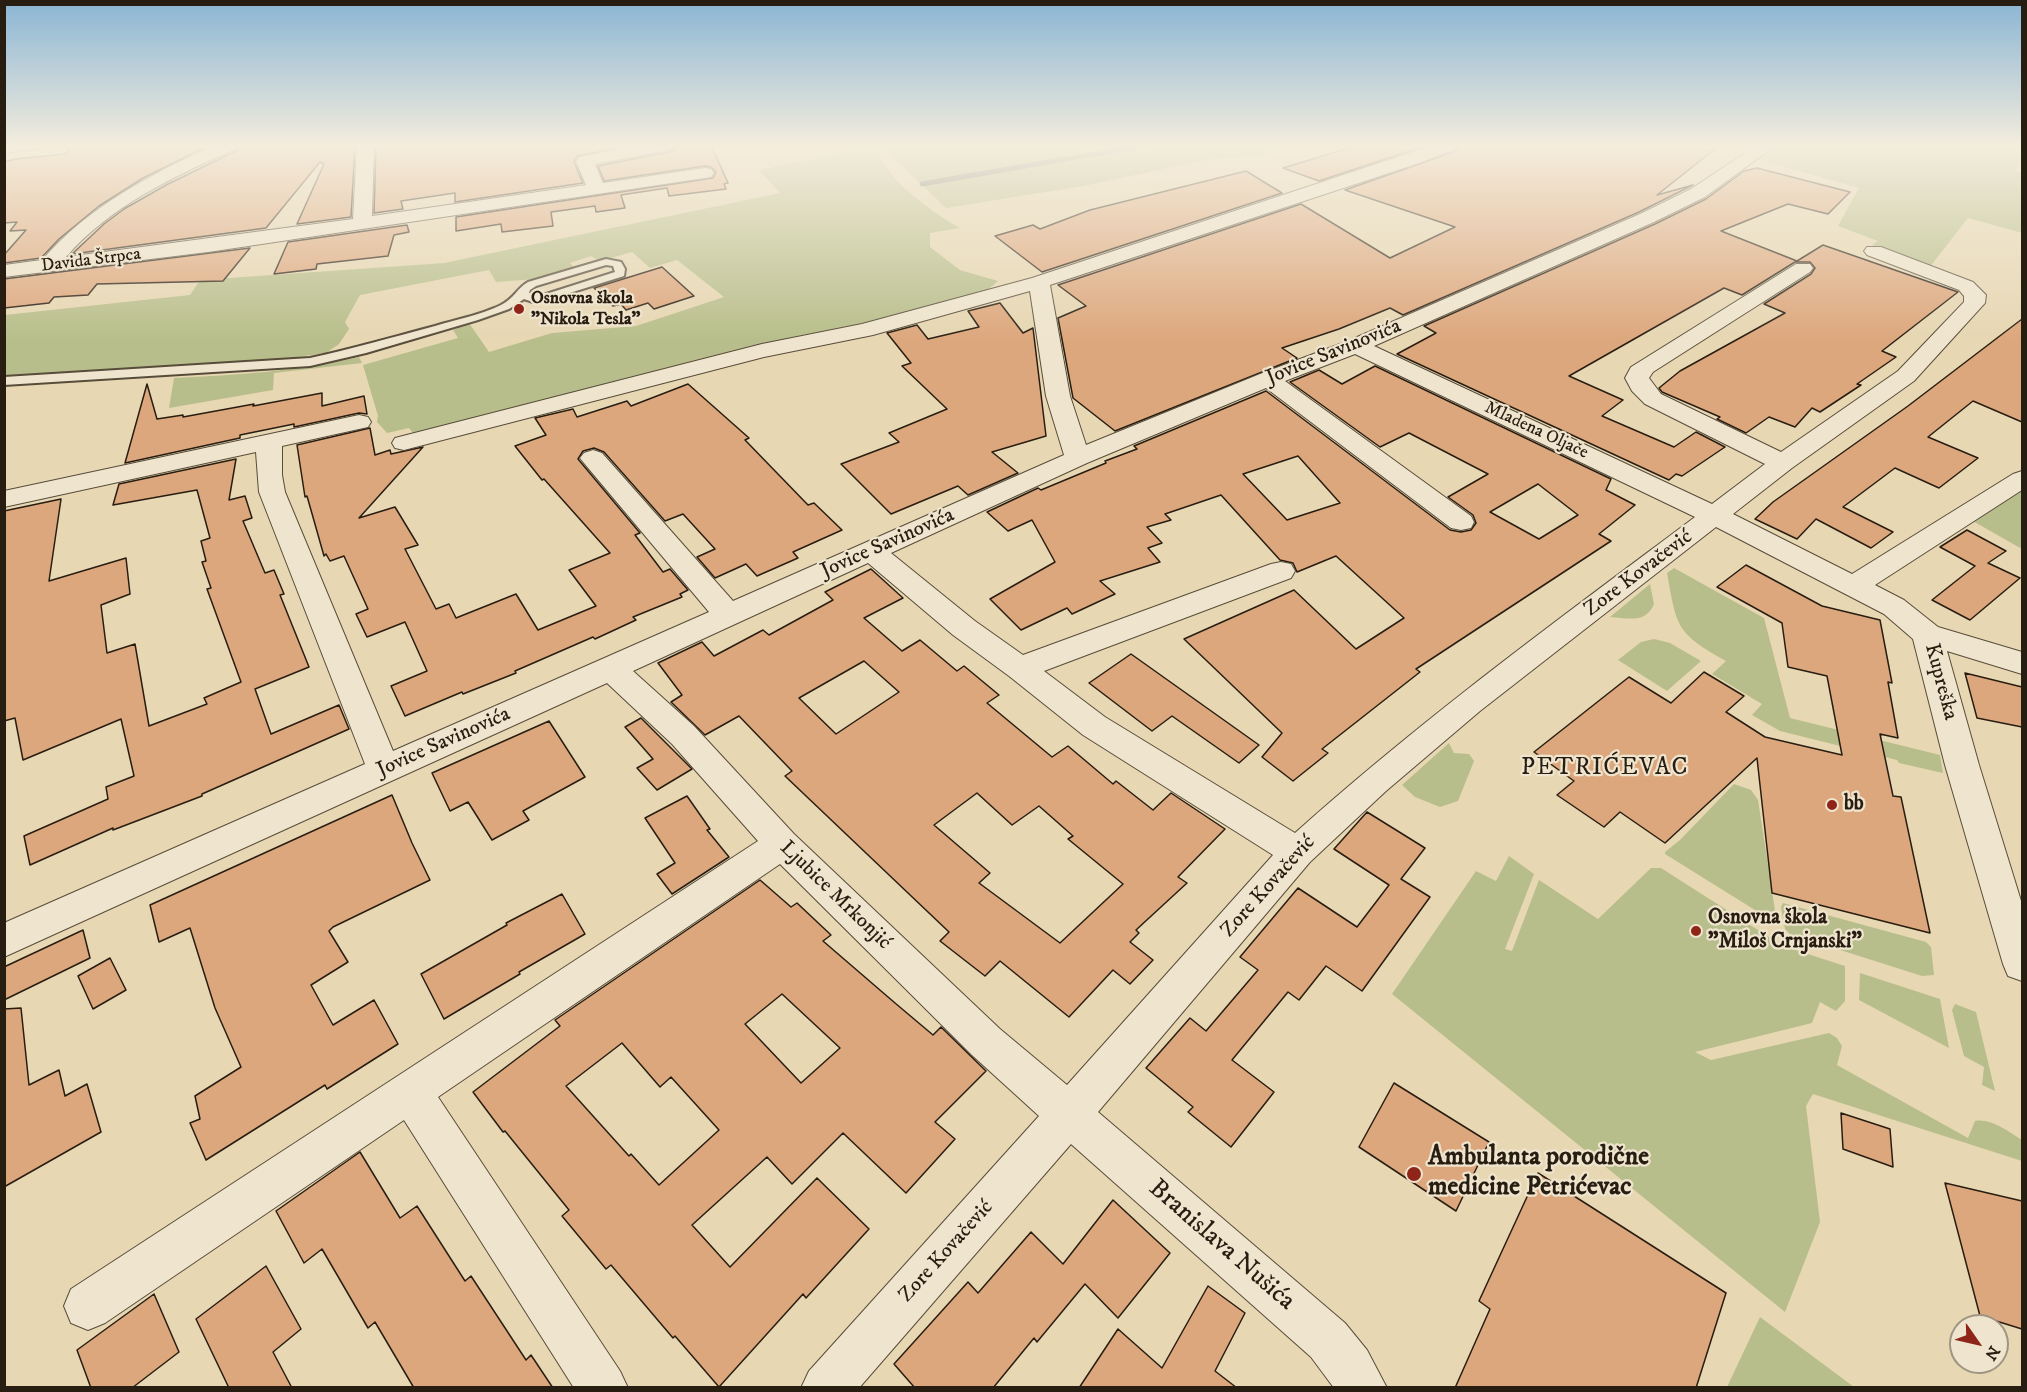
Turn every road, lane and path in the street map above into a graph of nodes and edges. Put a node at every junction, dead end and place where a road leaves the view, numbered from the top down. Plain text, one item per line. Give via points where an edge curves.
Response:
1 (111, 210) edge
2 (362, 210) edge
3 (448, 210) edge
4 (1258, 210) edge
5 (1665, 210) edge
6 (362, 222) junction
7 (1874, 251) dead end
8 (47, 267) junction
9 (1803, 268) dead end
10 (4, 271) edge
11 (1039, 282) junction
12 (528, 297) junction
13 (1356, 346) junction
14 (1268, 379) junction
15 (4, 381) edge
16 (359, 422) dead end
17 (269, 442) junction
18 (404, 443) dead end
19 (592, 458) dead end
20 (1078, 458) junction
21 (1783, 463) junction
22 (2022, 479) edge
23 (4, 499) edge
24 (1714, 516) junction
25 (1461, 522) dead end
26 (872, 552) junction
27 (1281, 571) dead end
28 (1852, 587) junction
29 (729, 616) junction
30 (1927, 634) junction
31 (2022, 663) edge
32 (610, 668) junction
33 (1020, 668) junction
34 (384, 769) junction
35 (782, 844) junction
36 (1297, 852) junction
37 (4, 941) edge
38 (2022, 964) edge
39 (410, 1092) junction
40 (1070, 1114) junction
41 (88, 1306) dead end
42 (603, 1388) edge
43 (826, 1388) edge
44 (1362, 1388) edge

1 - 8 street via 67,242
2 - 6 street
3 - 6 street, Davida Štrpca
4 - 11 street
5 - 13 street, Jovice Savinovića
6 - 8 street, Davida Štrpca
7 - 21 street, Zore Kovačević via 1966,286 1975,295 1974,303 1906,376
8 - 10 street, Davida Štrpca
9 - 21 street via 1645,367 1637,378 1645,392 1661,404
11 - 18 street via 865,330 762,351
11 - 20 street via 1058,396
12 - 12 lane via 544,298 616,276 621,268 606,262 532,284 525,288
12 - 15 lane via 362,350 310,362
13 - 14 street, Jovice Savinovića
13 - 24 street, Mladena Oljače
14 - 20 street, Jovice Savinovića
14 - 25 street
16 - 17 street
17 - 23 street
17 - 34 street via 272,492
19 - 29 street
20 - 26 street, Jovice Savinovića
21 - 24 street, Zore Kovačević
22 - 28 street
24 - 28 street, Kupreška
24 - 36 street, Zore Kovačević via 1469,703
26 - 29 street, Jovice Savinovića
26 - 33 street via 964,628
27 - 33 street
28 - 30 street, Kupreška via 1894,607
29 - 32 street, Jovice Savinovića
30 - 31 street
30 - 38 street, Kupreška
32 - 34 street, Jovice Savinovića
32 - 35 street, Ljubice Mrkonjić via 683,735
33 - 36 street via 1094,726
34 - 37 street, Jovice Savinovića
35 - 39 street
35 - 40 street, Ljubice Mrkonjić via 986,1042
36 - 40 street, Zore Kovačević
39 - 41 street
39 - 42 street
40 - 43 street, Zore Kovačević
40 - 44 street, Branislava Nušića via 1328,1340

